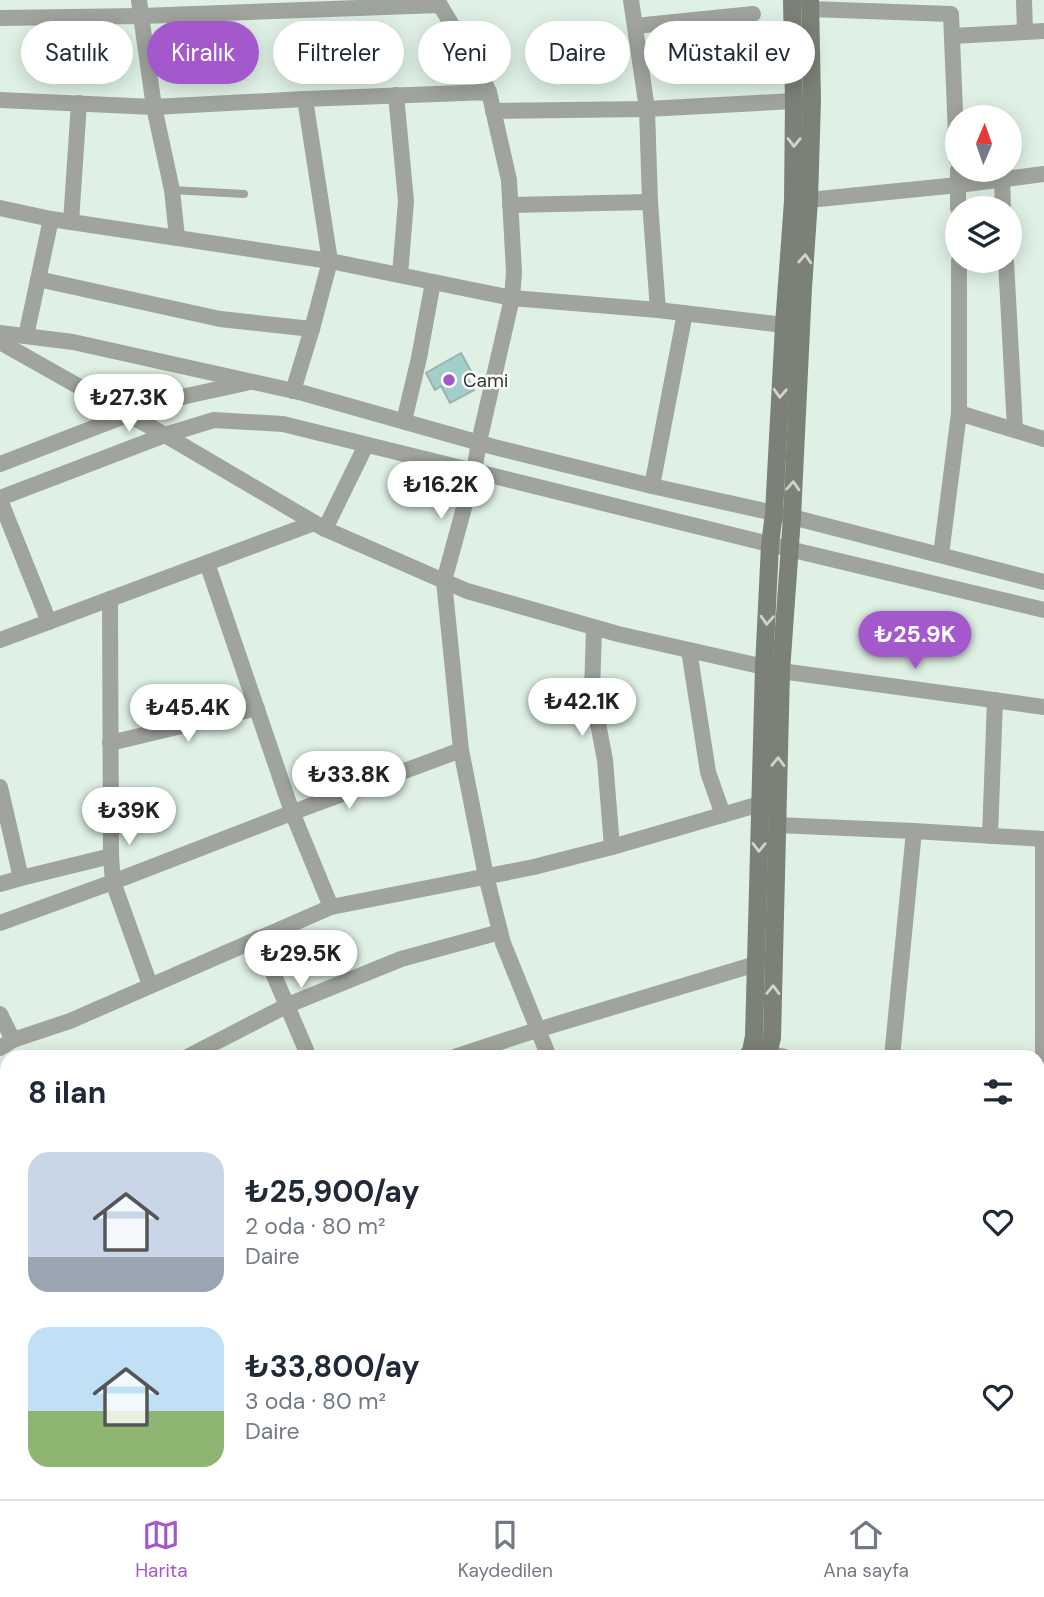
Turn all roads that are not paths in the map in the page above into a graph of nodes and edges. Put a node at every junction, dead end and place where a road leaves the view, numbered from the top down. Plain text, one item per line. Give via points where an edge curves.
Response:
1 (25, 0) edge
2 (631, 0) edge
3 (792, 0) edge
4 (1024, 0) edge
5 (438, 3) edge
6 (810, 4) edge
7 (260, 6) edge
8 (951, 7) edge
9 (140, 8) edge
10 (753, 14) dead end
11 (0, 18) edge
12 (26, 18) junction
13 (635, 26) junction
14 (1044, 31) edge
15 (1026, 32) junction
16 (952, 36) junction
17 (489, 92) junction
18 (397, 95) junction
19 (305, 99) junction
20 (0, 100) edge
21 (803, 100) junction
22 (79, 103) junction
23 (955, 105) edge
24 (154, 107) junction
25 (647, 109) junction
26 (493, 111) junction
27 (1044, 174) edge
28 (1022, 177) edge
29 (945, 180) edge
30 (172, 190) junction
31 (244, 194) dead end
32 (810, 200) junction
33 (650, 202) junction
34 (510, 205) junction
35 (0, 208) edge
36 (51, 219) junction
37 (71, 222) junction
38 (177, 237) junction
39 (330, 261) junction
40 (959, 273) edge
41 (1007, 273) edge
42 (400, 275) junction
43 (38, 279) junction
44 (433, 282) junction
45 (512, 298) junction
46 (659, 310) junction
47 (685, 313) junction
48 (784, 325) junction
49 (312, 329) junction
50 (0, 333) edge
51 (26, 336) junction
52 (0, 342) edge
53 (252, 382) junction
54 (293, 391) junction
55 (959, 413) junction
56 (127, 415) junction
57 (404, 421) junction
58 (1015, 429) junction
59 (165, 435) junction
60 (1044, 439) edge
61 (479, 442) junction
62 (366, 444) junction
63 (0, 464) edge
64 (474, 471) junction
65 (652, 486) junction
66 (0, 499) edge
67 (783, 515) junction
68 (319, 526) junction
69 (771, 545) junction
70 (789, 550) junction
71 (941, 555) junction
72 (207, 563) junction
73 (444, 581) junction
74 (1044, 582) edge
75 (110, 599) junction
76 (1044, 610) edge
77 (49, 622) junction
78 (594, 628) junction
79 (0, 640) edge
80 (689, 650) junction
81 (773, 669) junction
82 (995, 700) junction
83 (1044, 707) edge
84 (257, 708) junction
85 (110, 743) junction
86 (461, 750) junction
87 (0, 787) edge
88 (768, 804) junction
89 (292, 812) junction
90 (723, 814) junction
91 (777, 825) junction
92 (914, 831) junction
93 (990, 836) junction
94 (1043, 839) edge
95 (612, 847) junction
96 (111, 856) junction
97 (486, 876) junction
98 (21, 878) junction
99 (113, 882) junction
100 (0, 884) edge
101 (331, 907) junction
102 (0, 923) edge
103 (1043, 925) edge
104 (500, 932) junction
105 (258, 938) junction
106 (756, 964) junction
107 (150, 985) junction
108 (288, 1005) junction
109 (0, 1014) edge
110 (537, 1030) junction
111 (7, 1044) edge
112 (1044, 1049) edge
113 (201, 1050) edge
114 (306, 1050) edge
115 (476, 1050) edge
116 (546, 1050) edge
117 (751, 1050) edge
118 (773, 1050) edge
119 (893, 1050) edge

1 - 12 street
2 - 13 street
3 - 21 main road
4 - 15 street
5 - 7 street
5 - 17 street
6 - 8 street
6 - 21 main road
7 - 9 street
8 - 16 street
9 - 12 street
9 - 24 street
10 - 13 street
11 - 12 street
13 - 25 street
14 - 15 street
15 - 16 street
16 - 23 street
17 - 18 street
17 - 26 street
18 - 19 street
18 - 42 street via 406,201
19 - 24 street
19 - 39 street
20 - 22 street
21 - 25 street
21 - 32 main road
21 -> 48 main road
22 - 24 street
22 - 37 street
24 - 30 street
25 - 26 street
25 - 33 street
26 - 34 street
27 - 28 street
29 - 32 street
30 - 31 lane
30 - 38 street
67 -> 32 main road
33 - 34 street
33 - 46 street
34 - 45 street
35 - 36 street
36 - 37 street
36 - 43 street
37 - 38 street
38 - 39 street
39 - 42 street
39 - 49 street
40 - 55 street
41 - 58 street
42 - 44 street
43 - 49 street via 220,319
43 - 51 street
44 - 45 street
44 - 57 street
45 - 46 street
45 - 61 street
46 - 47 street
47 - 48 street
47 - 65 street
48 -> 67 main road
49 - 54 street
50 - 51 street
51 - 53 street
52 - 56 street
53 - 54 street
53 - 56 street
54 - 57 street
55 - 58 street
55 - 71 street
56 - 59 street
56 - 63 street
57 - 61 street
58 - 60 street
59 - 62 street via 214,420 283,424
59 - 66 street
59 - 68 street
61 - 64 street
61 - 65 street
62 - 64 street
62 - 68 street
64 - 69 street
64 - 73 street
65 - 67 street
66 - 77 street
67 - 69 main road
67 - 70 main road
67 - 71 street
68 - 72 street
68 - 73 street
69 - 70 street
69 -> 81 main road
70 - 76 street
70 - 81 main road
71 - 74 street
72 - 75 street
72 - 84 street
73 - 78 street
73 - 86 street
75 - 77 street
75 - 85 street
77 - 79 street
78 - 80 street
78 - 95 street via 592,692 605,760
80 - 81 street
80 - 90 street via 708,772
81 - 82 street
81 - 88 main road
82 - 83 street
82 - 93 street
84 - 85 street
84 - 89 street
85 - 96 street
86 - 89 street
86 - 97 street
87 - 98 street
88 - 90 street
88 - 91 main road
88 -> 106 main road
89 - 99 street
89 - 101 street
90 - 95 street
91 - 92 street
118 -> 91 main road
92 - 93 street
92 - 119 street
93 - 94 street
94 - 103 street
95 - 97 street
96 - 98 street
96 - 99 street
97 - 101 street
97 - 104 street
98 - 100 street
99 - 102 street
99 - 107 street
101 - 105 street
103 - 112 street
104 - 108 street via 401,959
104 - 110 street
105 - 107 street
105 - 108 street
106 - 110 street
106 - 117 main road
107 - 111 street
108 - 113 street
108 - 114 street
109 - 111 street
110 - 115 street
110 - 116 street

